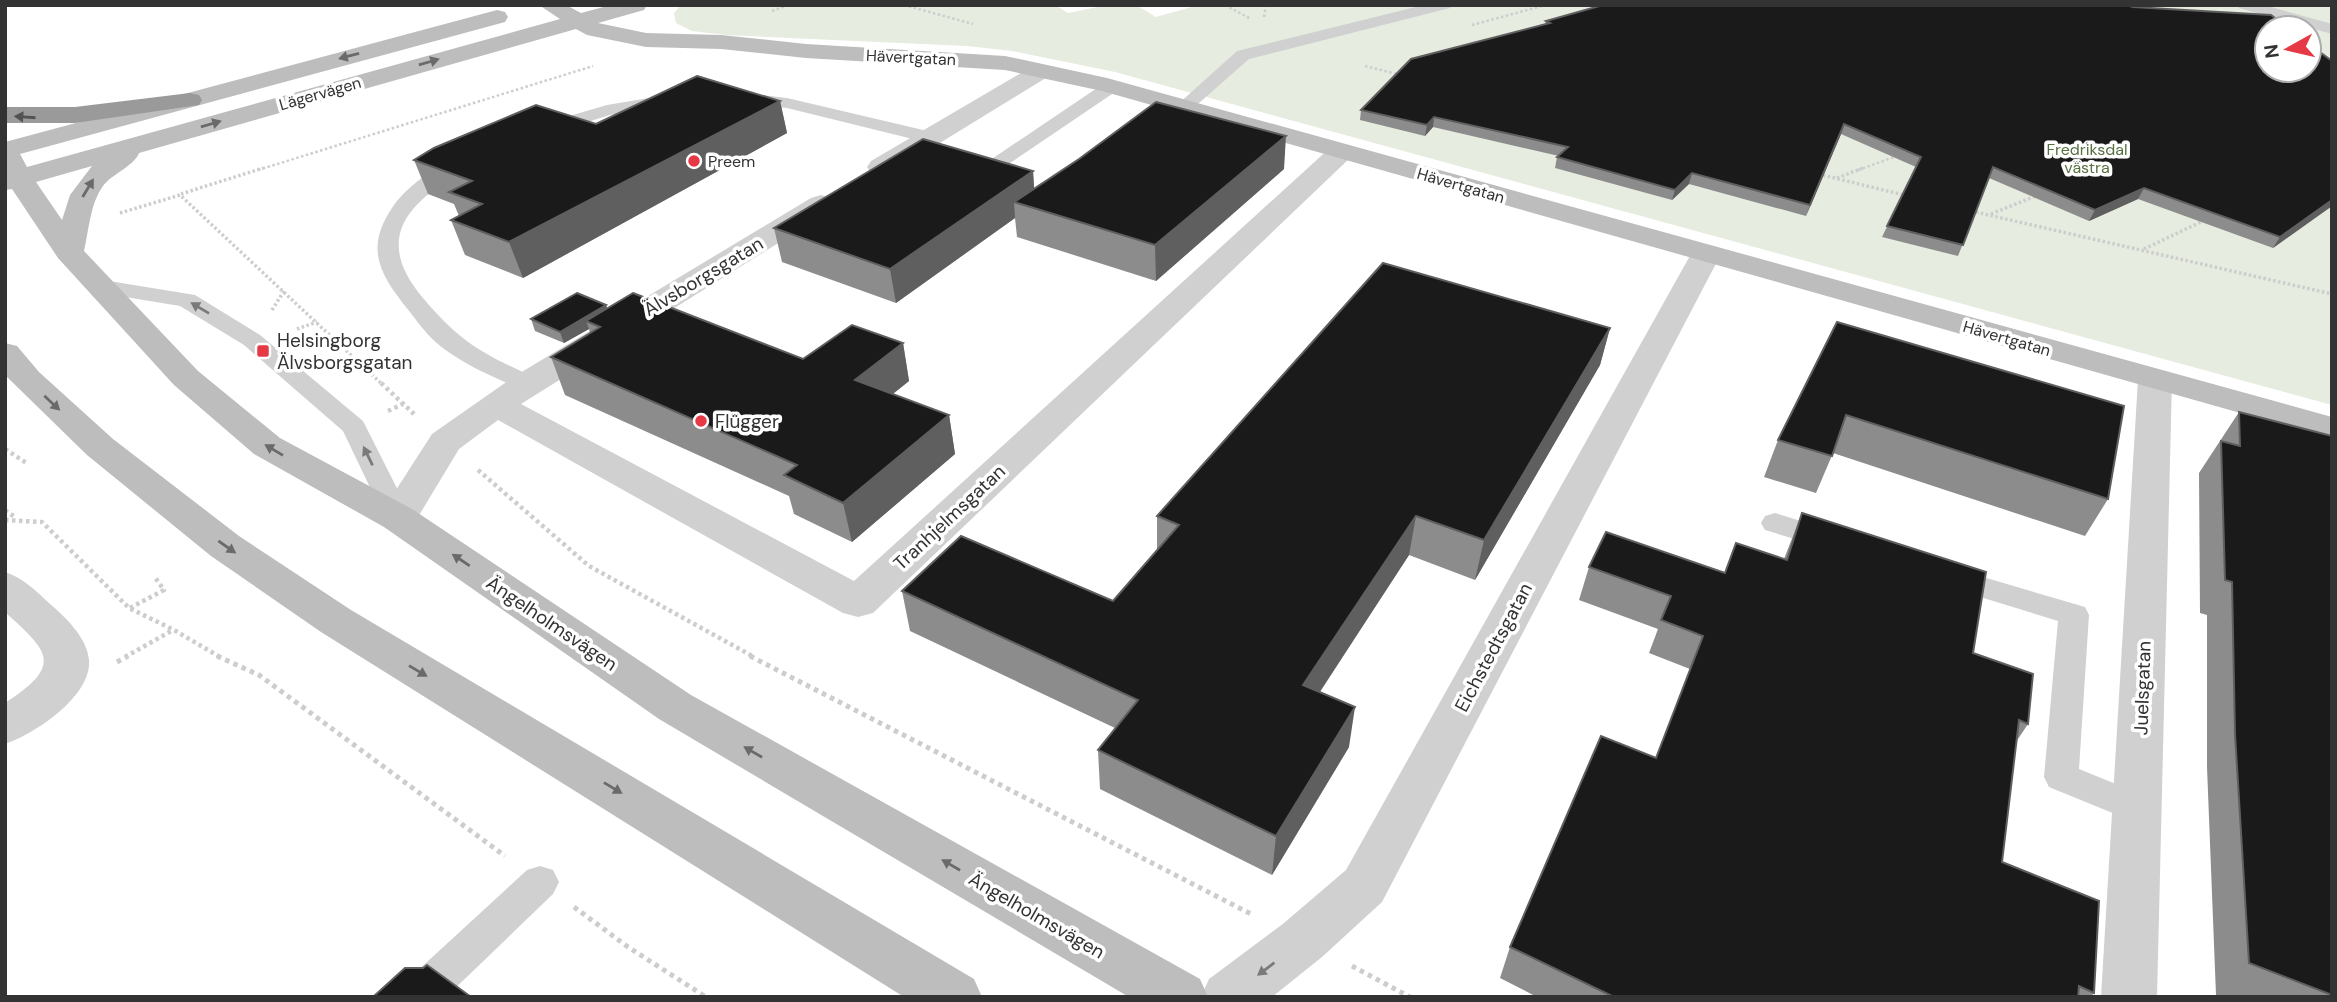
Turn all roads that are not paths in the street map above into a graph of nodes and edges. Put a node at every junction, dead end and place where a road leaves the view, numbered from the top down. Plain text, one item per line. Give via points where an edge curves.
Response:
1 (449, 5) edge
2 (636, 5) edge
3 (1444, 5) edge
4 (2245, 5) edge
5 (520, 10) edge
6 (658, 19) dead end
7 (578, 22) junction
8 (2332, 29) edge
9 (536, 33) junction
10 (415, 38) junction
11 (721, 42) junction
12 (806, 51) junction
13 (1041, 71) junction
14 (1112, 86) junction
15 (699, 97) edge
16 (720, 97) edge
17 (190, 100) junction
18 (1174, 111) junction
19 (5, 115) edge
20 (526, 136) edge
21 (929, 137) junction
22 (145, 143) junction
23 (5, 151) edge
24 (1341, 152) junction
25 (471, 160) edge
26 (12, 180) edge
27 (998, 184) edge
28 (69, 253) junction
29 (1706, 254) junction
30 (103, 287) junction
31 (5, 353) edge
32 (2155, 379) junction
33 (527, 383) junction
34 (496, 405) junction
35 (2332, 428) edge
36 (398, 518) junction
37 (1775, 523) dead end
38 (1853, 547) edge
39 (1917, 567) edge
40 (6, 589) edge
41 (5, 726) edge
42 (2137, 808) junction
43 (540, 882) road end
44 (417, 997) edge
45 (954, 997) edge
46 (1180, 997) edge
47 (1229, 997) edge
48 (2129, 997) edge

1 - 10 main road
2 - 7 main road, Lägervägen
3 - 18 lane via 1243,55
4 - 8 lane
5 - 7 main road, Hävertgatan
5 - 9 main road
5 - 10 main road, Lägervägen
6 - 11 main road via 664,28
7 - 9 main road, Lägervägen
7 - 11 main road, Hävertgatan via 594,30 646,40
9 - 12 main road via 661,48
22 -> 9 main road, Lägervägen
10 -> 17 main road, Lägervägen
11 - 12 main road, Hävertgatan
12 - 13 main road, Hävertgatan via 969,60
13 - 14 main road, Hävertgatan
13 - 21 street, Älvsborgsgatan
14 - 18 main road, Hävertgatan
14 - 27 lane via 975,177
15 - 20 lane via 607,110
16 - 21 lane via 787,103
17 -> 19 highway via 73,116
17 - 23 main road, Lägervägen
18 - 24 main road, Hävertgatan
21 - 33 street, Älvsborgsgatan
22 - 26 main road, Lägervägen
28 -> 22 main road via 83,193 92,179
23 - 26 main road, Ängelholmsvägen
24 - 29 main road, Hävertgatan
24 - 34 street, Tranhjelmsgatan via 858,602
25 - 33 lane via 408,198 389,230 393,271 445,338
26 - 28 main road, Ängelholmsvägen
28 - 30 main road, Ängelholmsvägen
29 - 32 main road, Hävertgatan
29 -> 47 street, Eichstedtsgatan via 1364,886
36 -> 30 main road, Ängelholmsvägen via 267,446 186,378
36 -> 30 lane via 354,427 252,340 187,300
31 -> 45 main road via 100,447 173,507 336,621
32 - 35 main road, Hävertgatan
32 - 42 street, Juelsgatan
33 - 34 street, Älvsborgsgatan
34 - 36 street, Älvsborgsgatan via 445,442
46 -> 36 main road, Ängelholmsvägen via 675,707
37 - 38 lane
39 - 42 lane via 2074,615 2061,777
40 - 41 street via 67,653 65,669 43,703
42 - 48 street, Juelsgatan
43 - 44 lane

